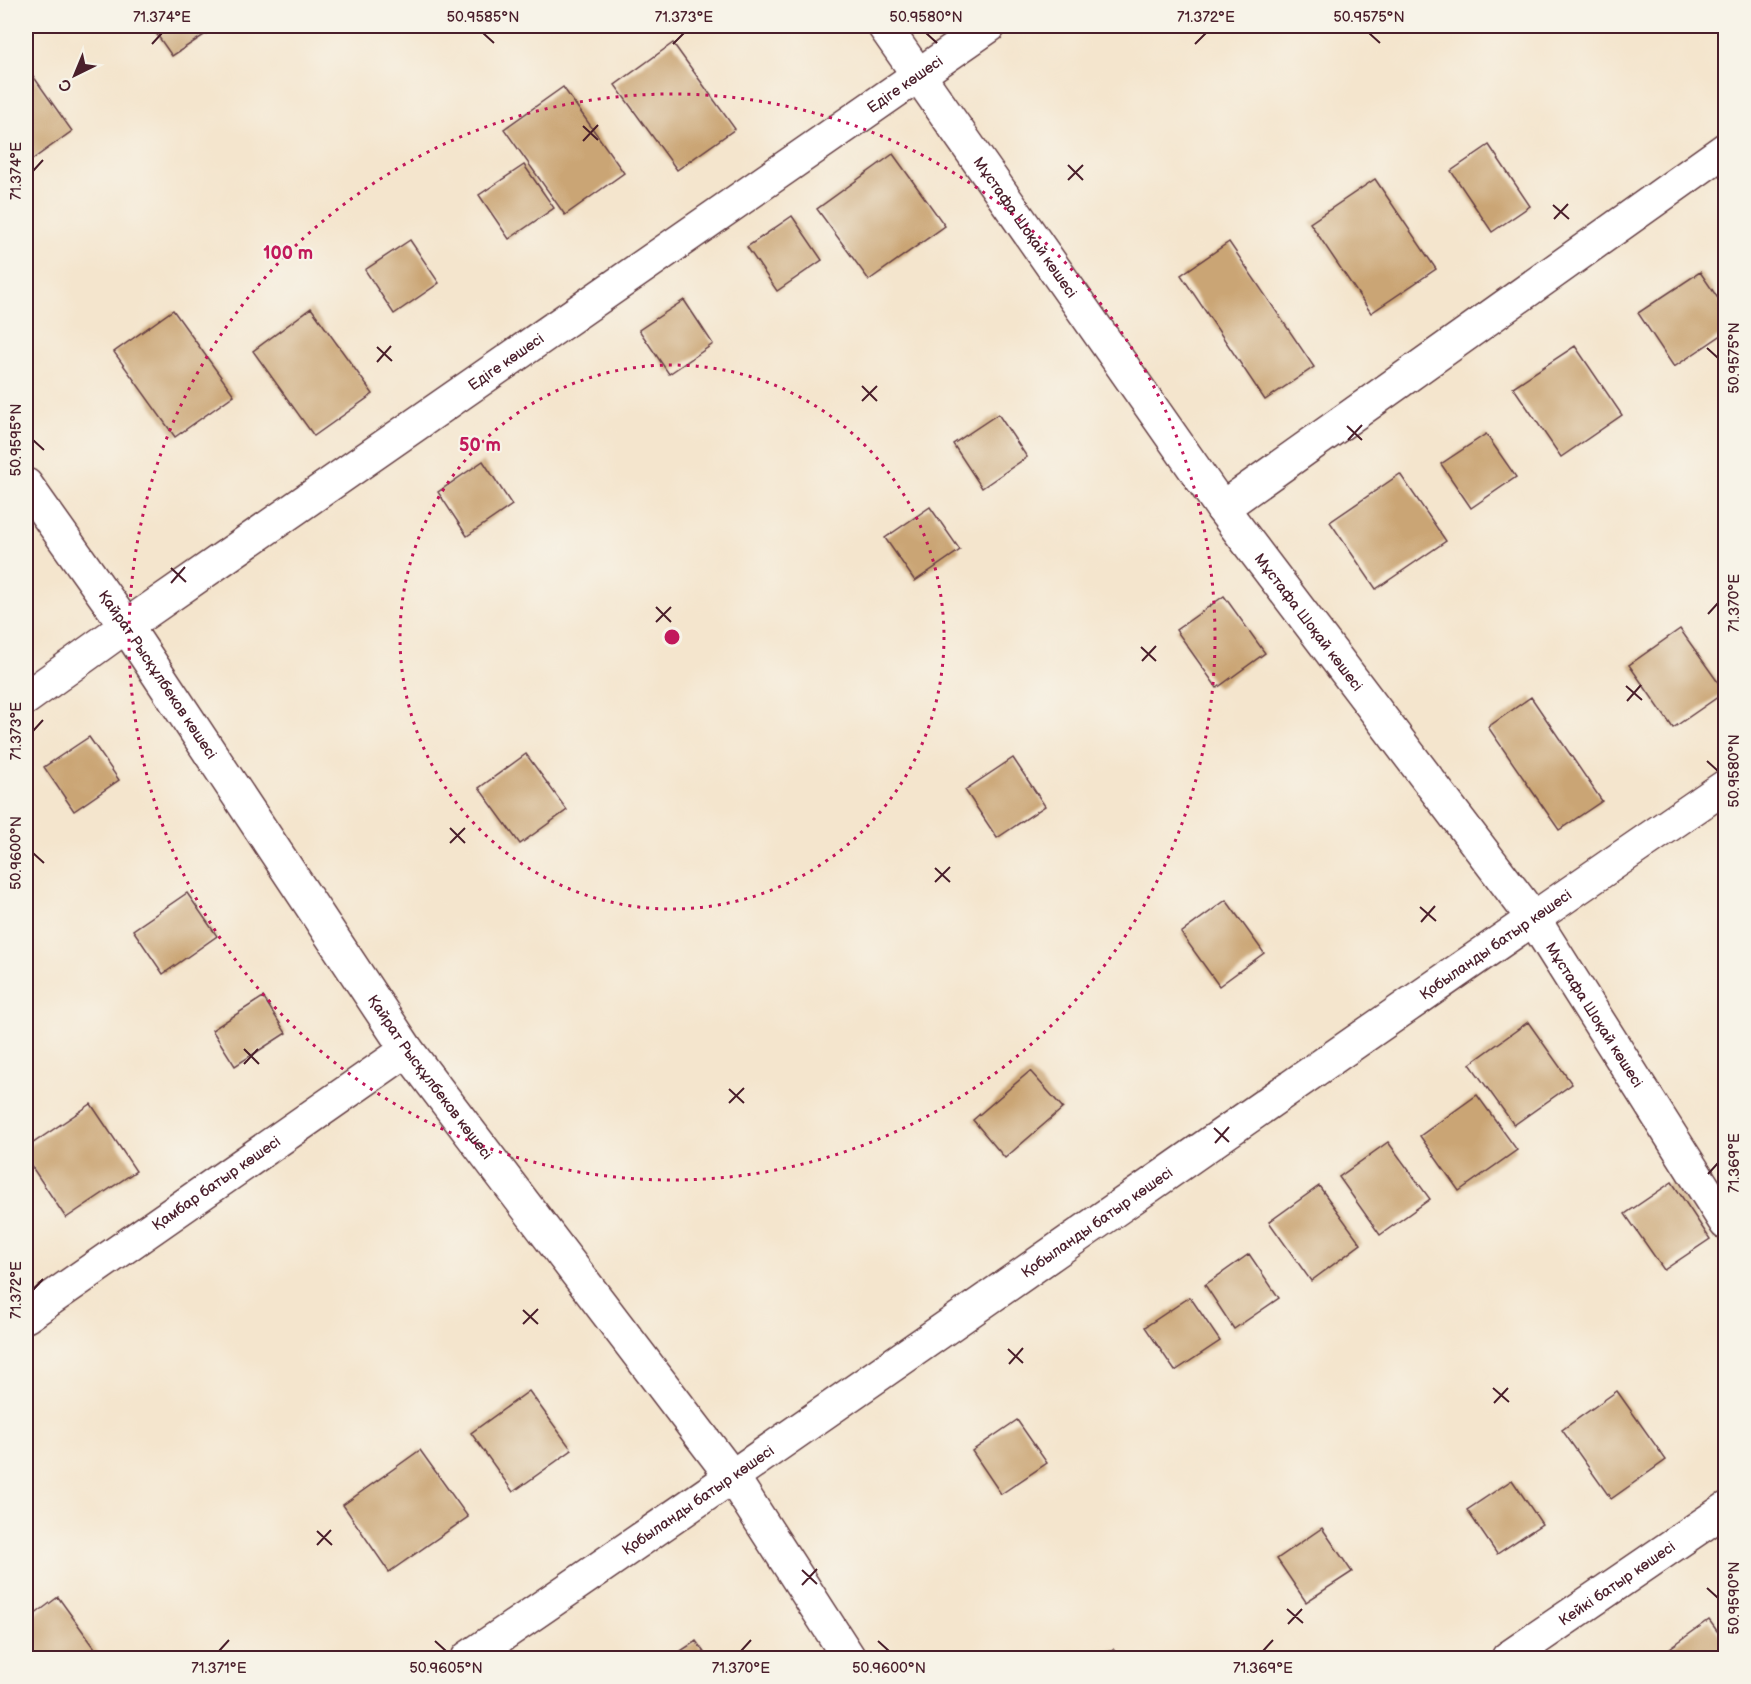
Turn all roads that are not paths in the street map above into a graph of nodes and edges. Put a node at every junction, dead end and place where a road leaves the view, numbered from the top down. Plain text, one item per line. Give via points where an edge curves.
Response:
1 (884, 26) edge
2 (989, 26) edge
3 (918, 76) junction
4 (1725, 149) edge
5 (26, 484) edge
6 (1222, 507) junction
7 (126, 626) junction
8 (26, 698) edge
9 (1725, 786) edge
10 (1533, 918) junction
11 (407, 1050) junction
12 (1725, 1223) edge
13 (26, 1316) edge
14 (733, 1478) junction
15 (1725, 1509) edge
16 (468, 1659) edge
17 (849, 1659) edge
18 (1508, 1659) edge

1 - 3 street, Мұстафа Шоқай көшесі
2 - 3 street, Едіге көшесі
3 - 6 street, Мұстафа Шоқай көшесі
3 - 7 street, Едіге көшесі
4 - 6 street
5 - 7 street, Қайрат Рысқұлбеков көшесі
6 - 10 street, Мұстафа Шоқай көшесі
7 - 8 street, Едіге көшесі
7 - 11 street, Қайрат Рысқұлбеков көшесі
9 - 10 street, Қобыланды батыр көшесі
10 - 12 street, Мұстафа Шоқай көшесі
10 - 14 street, Қобыланды батыр көшесі
11 - 13 street, Қамбар батыр көшесі
11 - 14 street, Қайрат Рысқұлбеков көшесі
14 - 16 street, Қобыланды батыр көшесі
14 - 17 street, Қайрат Рысқұлбеков көшесі
15 - 18 street, Кейкі батыр көшесі

